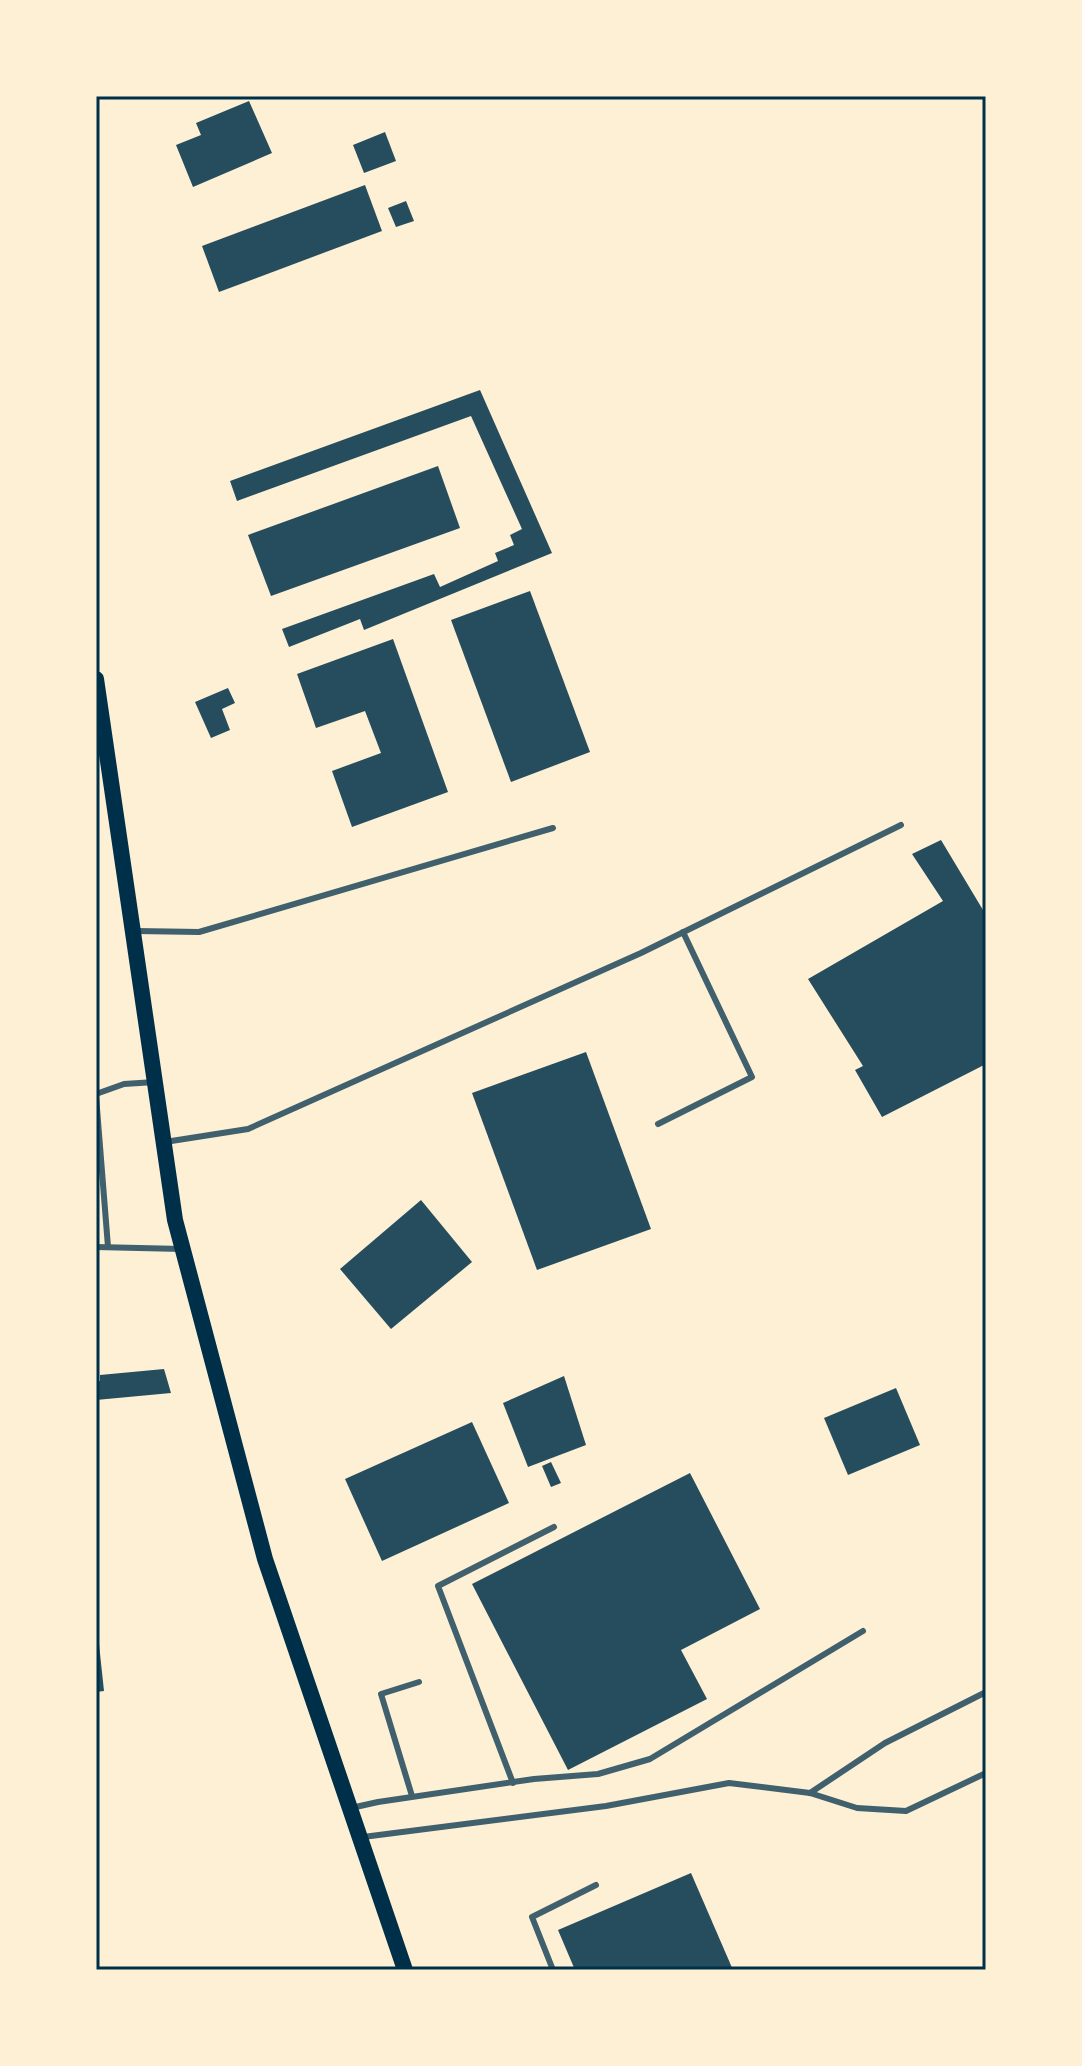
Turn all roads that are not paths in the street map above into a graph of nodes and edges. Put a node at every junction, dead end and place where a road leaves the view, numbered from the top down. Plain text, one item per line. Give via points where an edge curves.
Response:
1 (96, 679) edge
2 (901, 825) dead end
3 (553, 828) dead end
4 (132, 931) junction
5 (683, 932) junction
6 (155, 1082) junction
7 (96, 1095) edge
8 (658, 1124) dead end
9 (164, 1142) junction
10 (96, 1247) edge
11 (108, 1247) junction
12 (182, 1249) junction
13 (554, 1527) dead end
14 (863, 1631) dead end
15 (419, 1682) dead end
16 (986, 1692) edge
17 (986, 1773) edge
18 (513, 1783) junction
19 (810, 1793) junction
20 (412, 1796) junction
21 (350, 1808) junction
22 (360, 1837) junction
23 (596, 1885) dead end
24 (405, 1970) edge
25 (553, 1970) edge

1 - 4 main road
2 - 5 lane
3 - 4 lane via 199,932
4 - 6 main road
5 - 8 lane via 752,1077
5 - 9 lane via 248,1129
6 - 7 lane via 124,1084
6 - 9 main road
7 - 11 lane
9 - 12 main road
10 - 11 lane
11 - 12 lane
12 - 21 main road via 265,1559
13 - 18 lane via 438,1586
14 - 18 lane via 650,1759 598,1774
15 - 20 lane via 381,1694
16 - 19 lane via 885,1743
17 - 19 lane via 906,1811 857,1808
18 - 20 lane
19 - 22 lane via 729,1783 606,1806
20 - 21 lane
21 - 22 main road
22 - 24 main road
23 - 25 lane via 532,1917

